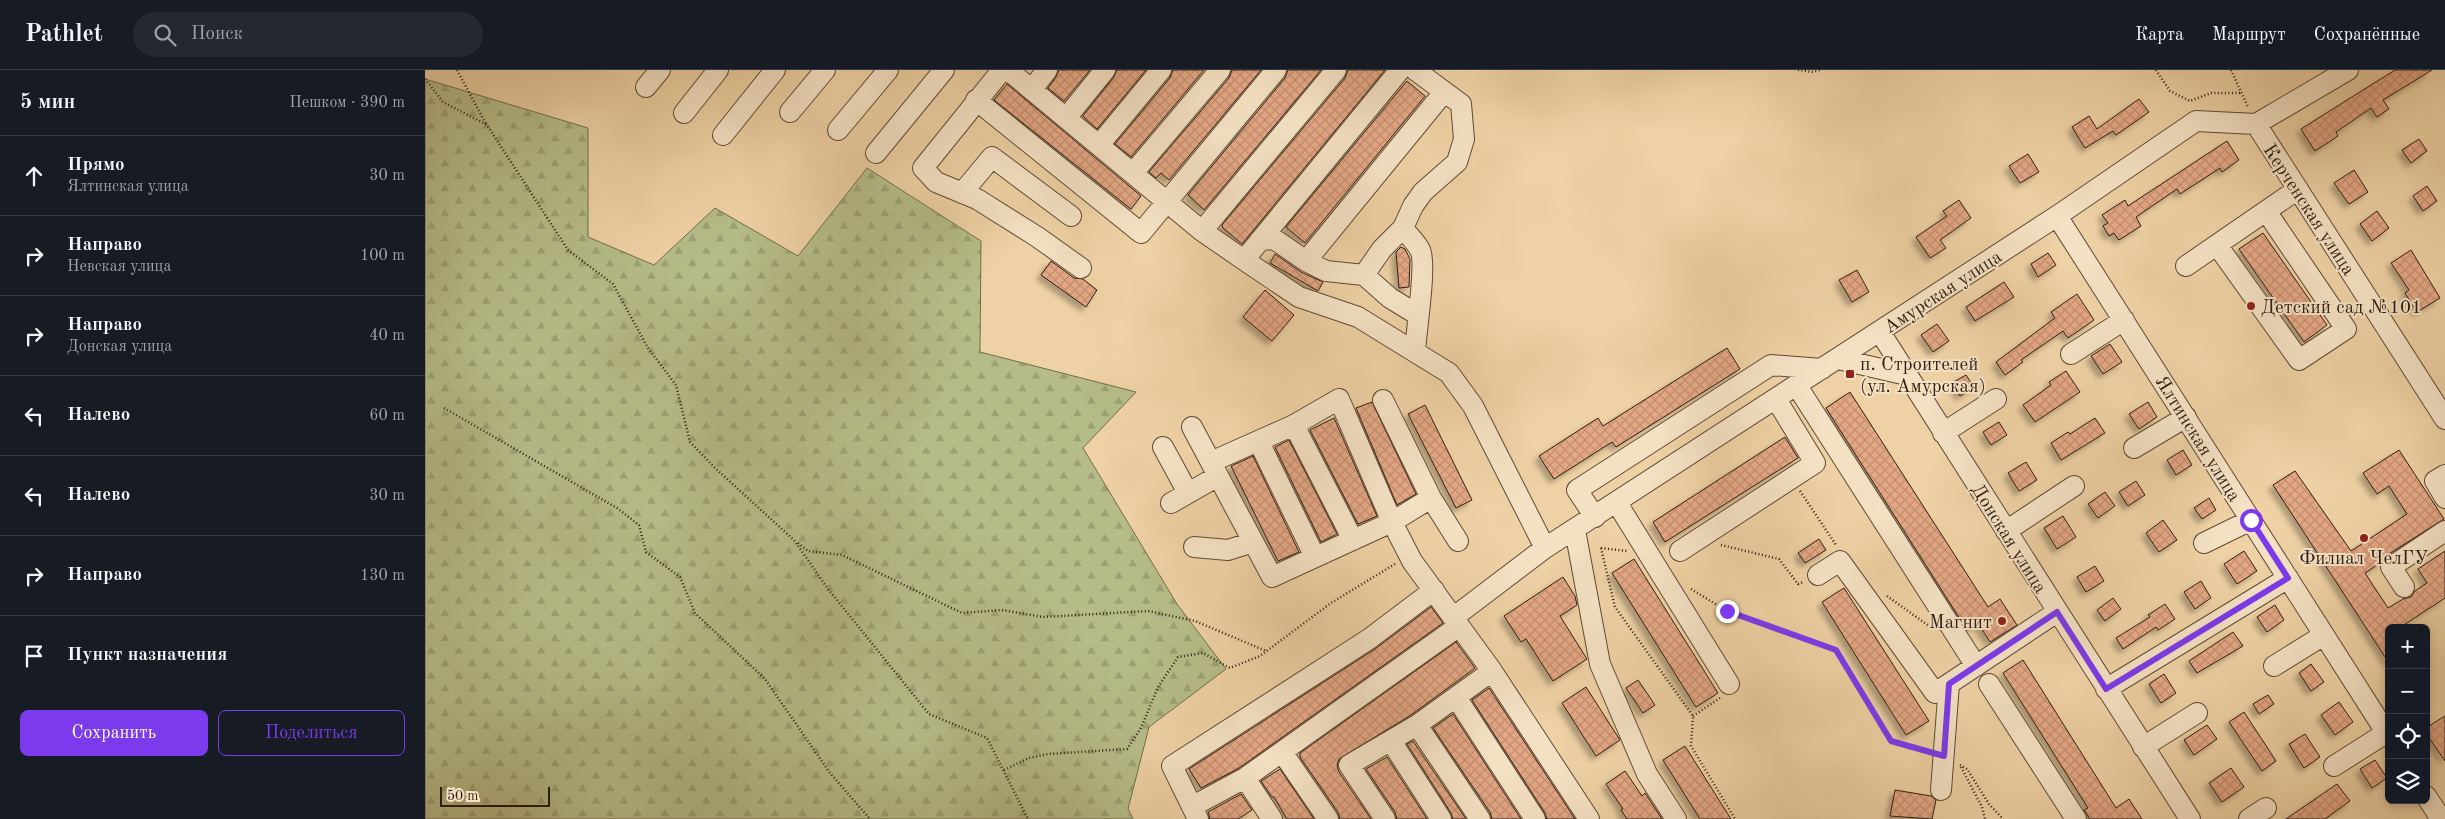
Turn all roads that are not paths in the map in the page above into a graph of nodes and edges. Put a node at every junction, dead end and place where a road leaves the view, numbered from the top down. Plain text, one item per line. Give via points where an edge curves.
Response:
1 (660, 70) edge
2 (718, 70) edge
3 (775, 70) edge
4 (825, 70) edge
5 (888, 70) edge
6 (944, 70) edge
7 (1002, 70) edge
8 (1008, 70) edge
9 (1047, 70) edge
10 (1105, 70) edge
11 (1161, 70) edge
12 (1220, 70) edge
13 (1276, 70) edge
14 (1336, 70) edge
15 (1400, 70) edge
16 (1415, 70) edge
17 (2348, 70) edge
18 (646, 88) dead end
19 (1031, 89) junction
20 (1445, 92) junction
21 (976, 100) junction
22 (790, 112) dead end
23 (684, 113) dead end
24 (1066, 118) junction
25 (2256, 124) junction
26 (838, 130) dead end
27 (723, 135) dead end
28 (1099, 145) junction
29 (876, 153) dead end
30 (1133, 173) junction
31 (2298, 189) junction
32 (962, 193) junction
33 (1167, 202) junction
34 (2266, 211) junction
35 (1071, 216) dead end
36 (2057, 216) junction
37 (1403, 228) junction
38 (1202, 231) junction
39 (1260, 240) junction
40 (2217, 245) junction
41 (1244, 260) junction
42 (1305, 260) junction
43 (2186, 266) dead end
44 (1081, 268) dead end
45 (1364, 275) junction
46 (1418, 315) junction
47 (2124, 320) junction
48 (1880, 332) junction
49 (1415, 351) junction
50 (2071, 354) dead end
51 (1831, 364) junction
52 (1907, 375) junction
53 (1797, 386) junction
54 (1776, 399) junction
55 (1996, 399) dead end
56 (1383, 400) dead end
57 (2185, 417) junction
58 (2445, 419) edge
59 (1294, 425) junction
60 (1192, 427) dead end
61 (1943, 433) junction
62 (1259, 442) junction
63 (1163, 447) dead end
64 (2134, 448) dead end
65 (1215, 469) junction
66 (2445, 474) edge
67 (2074, 486) dead end
68 (1188, 493) junction
69 (1431, 498) junction
70 (2445, 498) edge
71 (1171, 503) dead end
72 (1617, 503) junction
73 (1595, 517) junction
74 (2251, 520) junction
75 (1392, 522) junction
76 (2006, 531) junction
77 (2445, 531) edge
78 (1577, 539) junction
79 (1353, 540) junction
80 (1457, 541) dead end
81 (1253, 542) junction
82 (2204, 544) dead end
83 (1194, 547) dead end
84 (1545, 548) junction
85 (1680, 551) dead end
86 (1315, 557) junction
87 (1818, 575) road end
88 (2288, 578) junction
89 (2404, 587) dead end
90 (1434, 590) junction
91 (2057, 612) junction
92 (1457, 622) junction
93 (2324, 634) junction
94 (1976, 666) junction
95 (2274, 666) dead end
96 (1492, 671) junction
97 (1729, 684) road end
98 (1949, 684) junction
99 (1989, 684) dead end
100 (2106, 689) junction
101 (1457, 697) junction
102 (2197, 713) dead end
103 (1417, 725) junction
104 (2385, 730) edge
105 (2385, 737) edge
106 (1391, 741) junction
107 (2143, 747) junction
108 (1282, 752) junction
109 (2334, 766) dead end
110 (1245, 778) junction
111 (1941, 790) dead end
112 (2430, 802) edge
113 (2266, 808) dead end
114 (1196, 812) edge
115 (1269, 818) edge
116 (1328, 819) edge
117 (1385, 819) edge
118 (1441, 819) edge
119 (1480, 819) edge
120 (1535, 819) edge
121 (1589, 819) edge
122 (1676, 819) edge
123 (2076, 819) edge
124 (2189, 819) edge
125 (2249, 819) edge
126 (2441, 819) edge

1 - 18 street
2 - 23 street
3 - 27 street
4 - 22 street
5 - 26 street
6 - 29 street
7 - 21 street
8 - 19 street
9 - 19 street
10 - 24 street
11 - 28 street
12 - 30 street
13 - 33 street
14 - 38 street
15 - 39 street
16 - 20 street
17 - 25 street
19 - 24 street
20 - 37 street via 1461,104 1464,139 1457,162 1423,192
20 - 42 street
21 - 32 street via 923,168 935,182
21 - 33 street via 1141,233
24 - 28 street
25 - 31 street, Керченская улица
25 - 36 street, Амурская улица via 2196,121
28 - 30 street
30 - 33 street
31 - 34 street
31 - 58 street, Керченская улица
32 - 35 street via 991,157
32 - 44 street via 1037,236
33 - 38 street
34 - 40 street
34 - 40 street via 2346,329 2299,360
36 - 47 street, Ялтинская улица
36 - 48 street, Амурская улица
37 - 45 street via 1382,249
37 - 46 street via 1421,251 1422,296
38 - 41 street
39 - 41 street
39 - 42 street via 1274,239
40 - 43 street
41 - 49 street via 1299,297 1357,317
42 - 45 street via 1326,271
45 - 46 street via 1390,298
46 - 49 street
47 - 50 street
47 - 57 street, Ялтинская улица
48 - 51 street, Амурская улица
48 - 52 street, Донская улица
49 - 84 street via 1449,373 1473,406
51 - 52 street
51 - 53 street, Амурская улица
51 - 73 street via 1771,365 1585,484 1577,490
52 - 61 street, Донская улица
53 - 54 street, Амурская улица
53 - 94 street
54 - 72 street, Амурская улица
54 - 85 street via 1815,464
55 - 61 street
56 - 69 street
57 - 64 street
57 - 74 street, Ялтинская улица
59 - 62 street
59 - 75 street via 1339,399
59 - 79 street
60 - 65 street
61 - 76 street, Донская улица
62 - 65 street
62 - 86 street
63 - 68 street
65 - 68 street
65 - 81 street
66 - 70 street via 2435,481
67 - 76 street
68 - 71 street
69 - 75 street
69 - 80 street
72 - 73 street, Амурская улица
72 - 97 street
73 - 78 street, Амурская улица
74 - 82 street
74 - 88 street, Ялтинская улица
75 - 79 street
75 - 90 street via 1410,557
76 - 91 street, Донская улица
77 - 89 street via 2391,567
78 - 84 street, Амурская улица
78 - 122 street via 1600,664 1647,774
79 - 86 street
81 - 83 street via 1228,550
81 - 86 street via 1273,577
84 - 92 street, Амурская улица
87 - 98 street via 1840,561 1935,693
88 - 93 street, Ялтинская улица
88 - 100 street
90 - 92 street
90 - 114 street via 1369,639 1172,766
91 - 94 street
91 - 100 street, Донская улица
92 - 96 street
92 - 108 street, Амурская улица
93 - 95 street
93 - 104 street, Ялтинская улица
94 - 98 street
96 - 101 street
96 - 121 street
98 - 111 street
99 - 123 street
100 - 107 street, Донская улица
101 - 103 street
101 - 120 street
102 - 107 street
103 - 106 street
103 - 119 street
105 - 109 street
106 - 117 street via 1349,765
106 - 118 street
107 - 124 street, Донская улица
108 - 110 street, Амурская улица
108 - 116 street
110 - 114 street, Амурская улица
110 - 115 street
112 - 126 street
113 - 125 street

